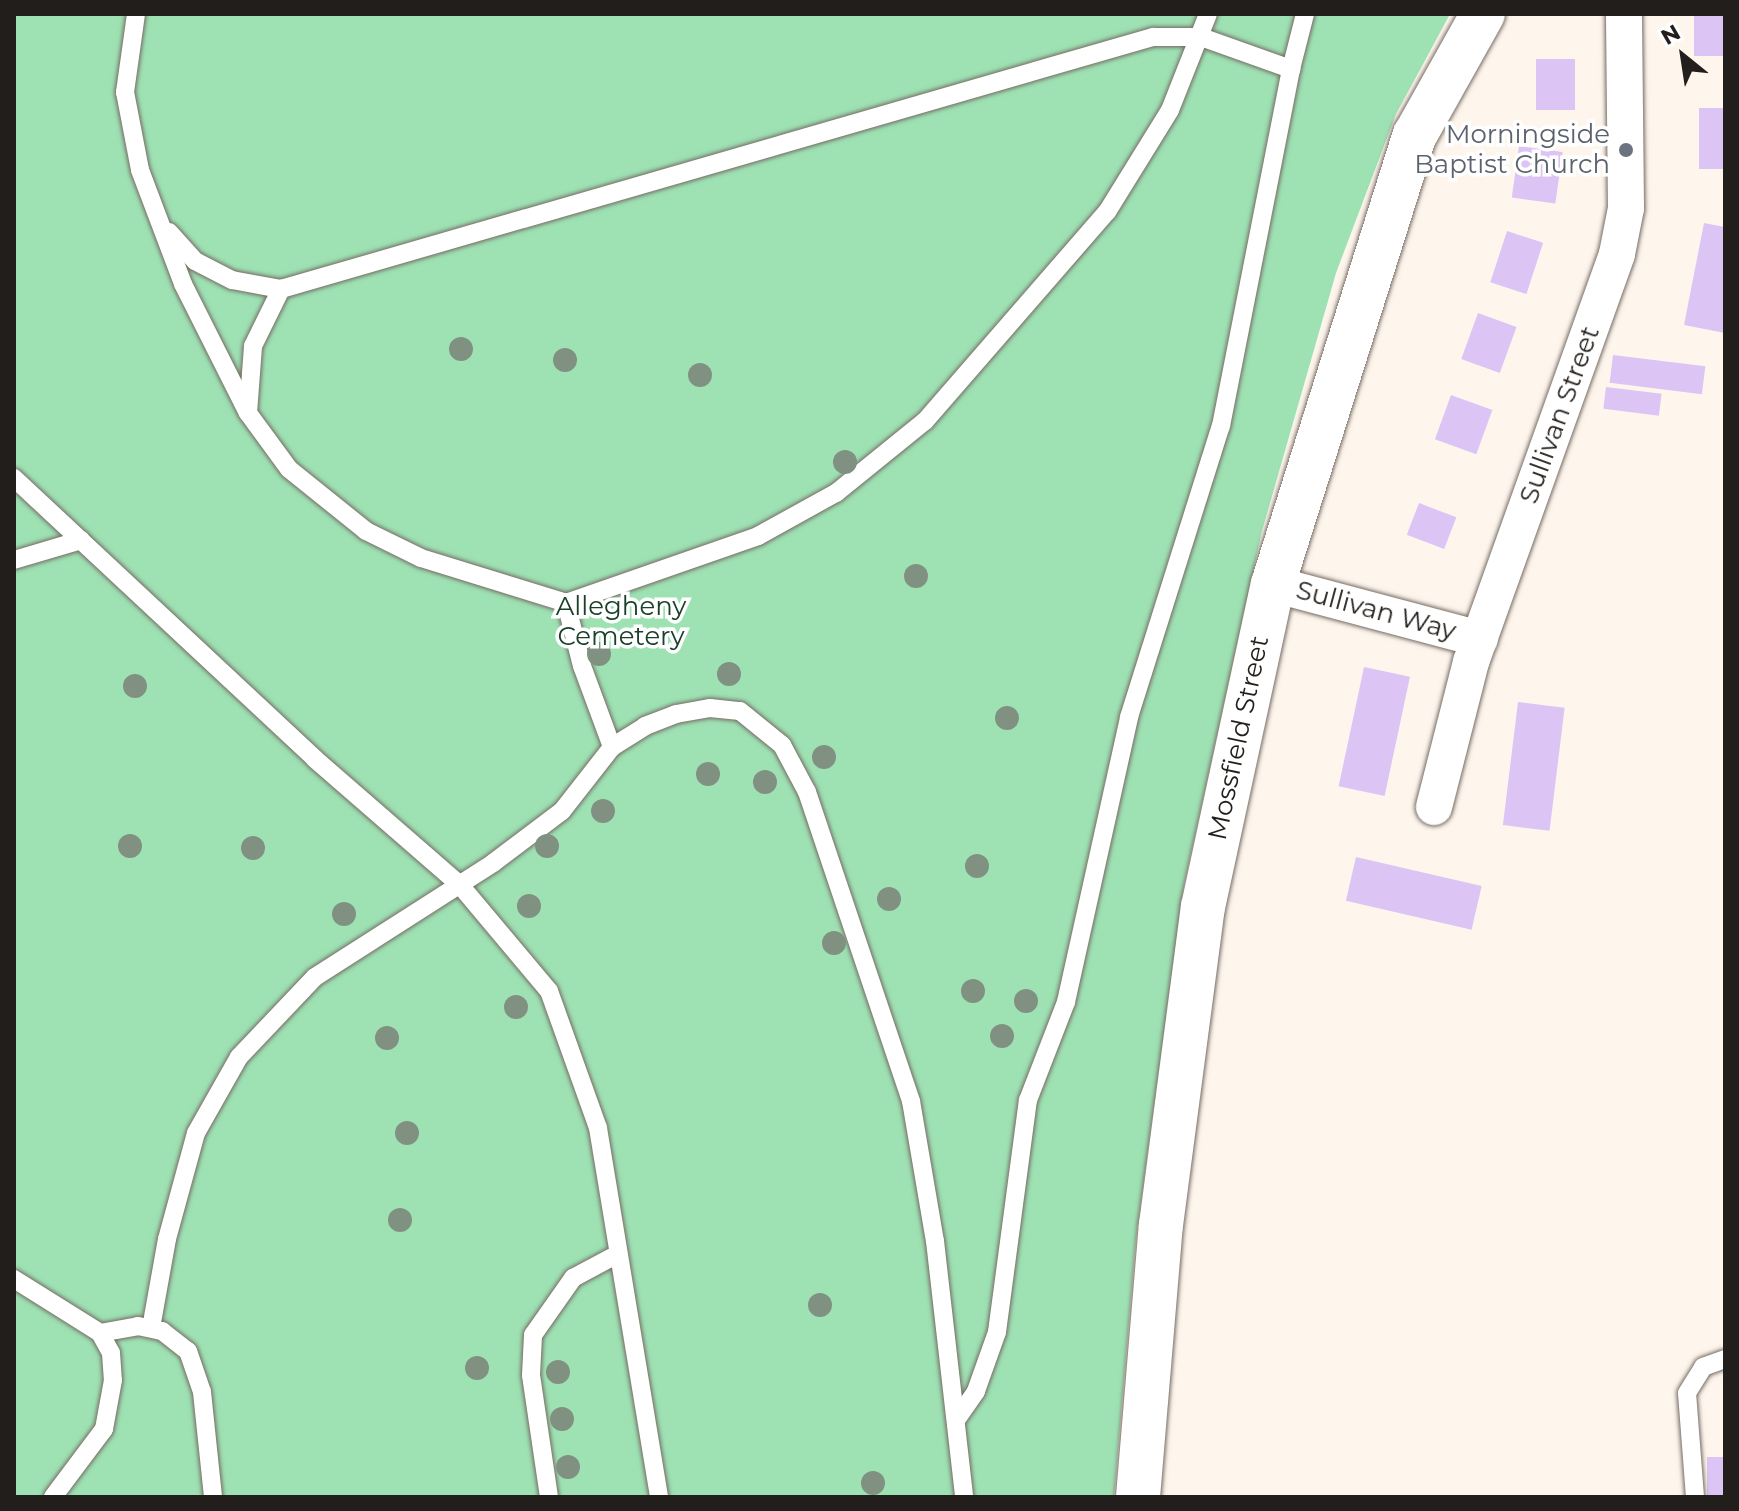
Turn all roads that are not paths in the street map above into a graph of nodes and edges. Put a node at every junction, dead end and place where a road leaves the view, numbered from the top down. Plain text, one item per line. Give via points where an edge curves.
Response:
1 (136, 14) edge
2 (1208, 14) edge
3 (1305, 14) edge
4 (1483, 14) edge
5 (1624, 14) edge
6 (1201, 37) junction
7 (1291, 69) junction
8 (162, 223) junction
9 (281, 289) junction
10 (248, 413) junction
11 (14, 478) edge
12 (81, 540) junction
13 (14, 560) edge
14 (1273, 584) junction
15 (566, 603) junction
16 (1480, 639) junction
17 (612, 747) junction
18 (1434, 807) dead end
19 (460, 885) junction
20 (616, 1255) junction
21 (14, 1279) edge
22 (151, 1328) junction
23 (100, 1333) junction
24 (1725, 1359) edge
25 (956, 1420) junction
26 (53, 1497) edge
27 (213, 1497) edge
28 (549, 1497) edge
29 (659, 1497) edge
30 (964, 1497) edge
31 (1138, 1497) edge
32 (1695, 1497) edge

1 - 8 lane via 125,92 140,170
2 - 6 lane
3 - 7 lane
4 - 14 street, Mossfield Street via 1415,135
5 - 16 street, Sullivan Street via 1626,208 1617,254
6 - 7 lane
6 - 9 lane via 1153,37
6 - 15 lane via 1170,110 1107,212 925,421 836,493 758,536
7 - 25 lane via 1221,426 1129,717 1066,1002 1028,1100 997,1332 976,1391
8 - 9 lane via 195,261 232,280
8 - 10 lane via 183,284
9 - 10 lane via 253,346
10 - 15 lane via 289,469 366,531 421,558
11 - 12 lane
12 - 13 lane
12 - 19 lane via 315,759
14 - 16 street, Sullivan Way
14 - 31 street, Mossfield Street via 1203,907 1161,1225
15 - 17 lane
16 - 18 street, Sullivan Street
17 - 19 lane via 562,811
17 - 25 lane via 676,714 710,708 740,711 782,745 807,792 911,1101 935,1241
19 - 20 lane via 549,991 566,1027 598,1128
19 - 22 lane via 315,977 239,1057 196,1133 167,1239
20 - 28 lane via 573,1278 533,1335 531,1375
20 - 29 lane
21 - 23 lane
22 - 23 lane
22 - 27 lane via 188,1351 202,1392
23 - 26 lane via 111,1353 113,1380 104,1429
24 - 32 lane via 1703,1367 1687,1393
25 - 30 lane

